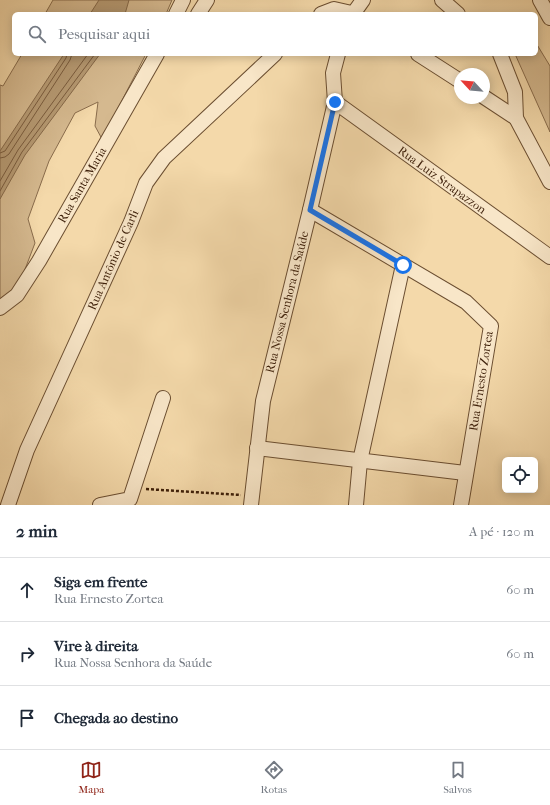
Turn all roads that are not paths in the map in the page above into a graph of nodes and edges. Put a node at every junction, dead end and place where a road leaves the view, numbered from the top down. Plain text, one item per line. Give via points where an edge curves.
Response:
1 (183, 0) edge
2 (208, 0) edge
3 (363, 0) edge
4 (442, 0) edge
5 (540, 0) edge
6 (177, 12) edge
7 (199, 12) edge
8 (327, 12) edge
9 (346, 12) edge
10 (355, 12) edge
11 (456, 12) edge
12 (550, 18) edge
13 (156, 56) edge
14 (273, 56) edge
15 (337, 56) edge
16 (421, 56) edge
17 (501, 56) edge
18 (454, 77) edge
19 (490, 101) edge
20 (335, 102) junction
21 (516, 118) junction
22 (550, 182) edge
23 (310, 210) junction
24 (550, 257) edge
25 (403, 265) junction
26 (0, 308) edge
27 (163, 398) dead end
28 (257, 448) junction
29 (360, 461) junction
30 (465, 473) junction
31 (252, 500) edge
32 (8, 505) edge
33 (100, 505) edge
34 (356, 505) edge
35 (461, 505) edge

1 - 6 street
2 - 7 street
3 - 10 street
4 - 11 street
5 - 12 street
8 - 9 street via 334,9
13 - 26 street, Rua Santa Maria via 39,261 17,295
14 - 32 street, Rua Antônio de Carli via 164,158 146,183 128,229 26,450
15 - 20 street, Rua Nossa Senhora da Saúde via 333,73
16 - 18 street
17 - 21 street via 515,92
19 - 21 street
20 - 23 street, Rua Nossa Senhora da Saúde
20 - 24 street, Rua Luiz Strapazzon
21 - 22 street
23 - 25 street, Rua Ernesto Zortea
23 - 28 street, Rua Nossa Senhora da Saúde via 263,401
25 - 29 street
25 - 30 street, Rua Ernesto Zortea via 466,302 491,326
27 - 33 street via 130,498
28 - 29 street
28 - 31 street, Rua Nossa Senhora da Saúde
29 - 30 street
29 - 34 street
30 - 35 street, Rua Ernesto Zortea

